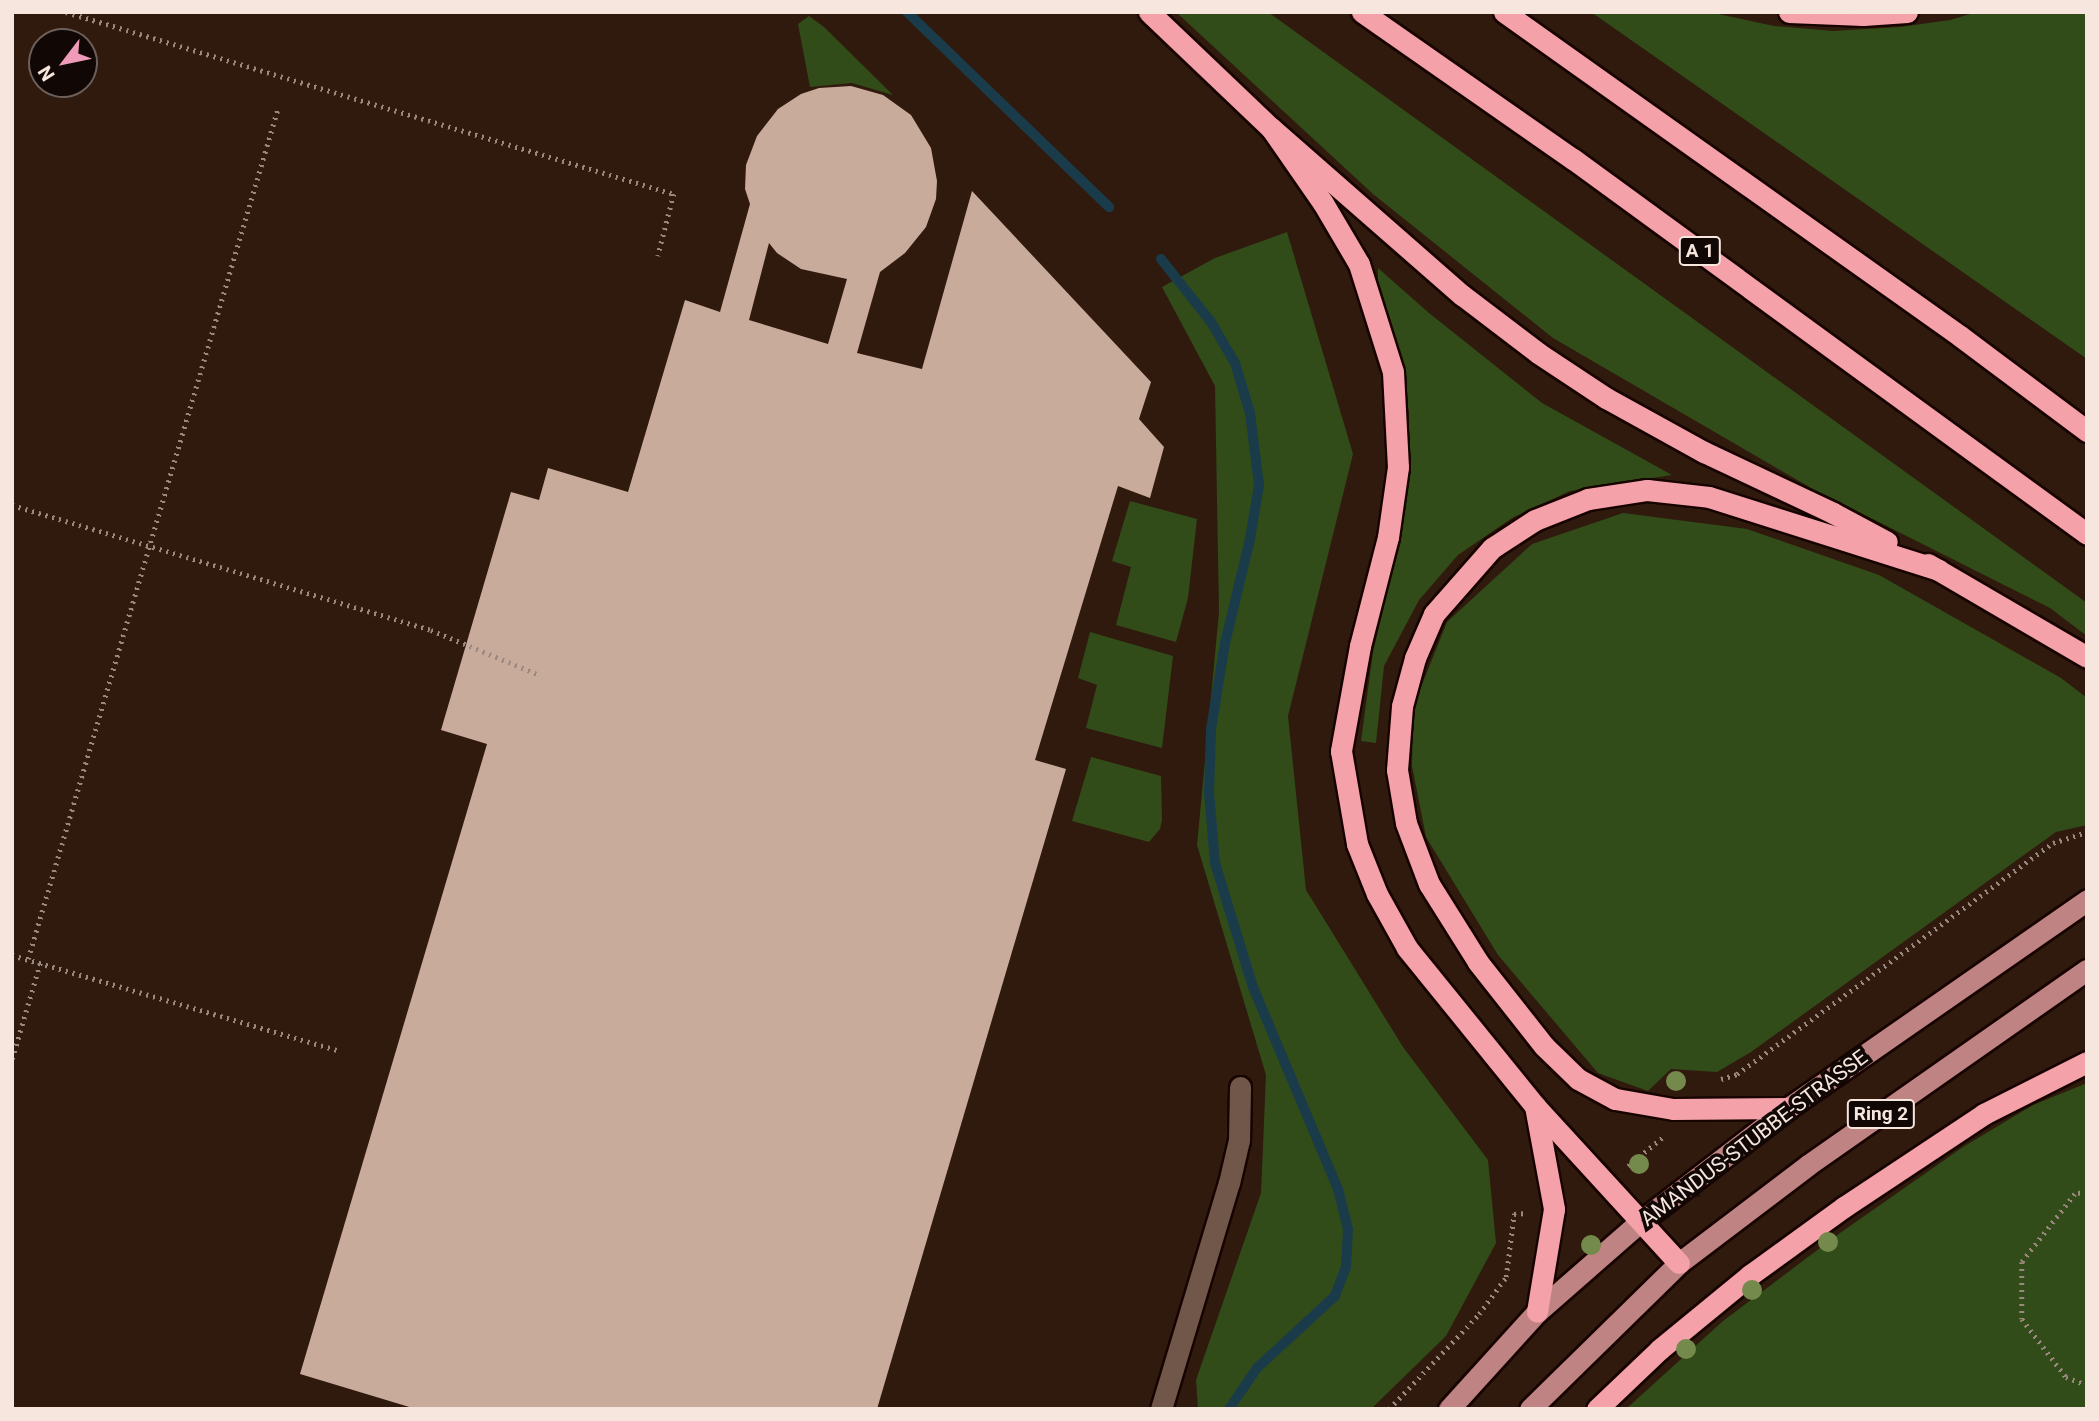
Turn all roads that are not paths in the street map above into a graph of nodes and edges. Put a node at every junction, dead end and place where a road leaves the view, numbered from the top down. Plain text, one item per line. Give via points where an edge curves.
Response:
1 (1149, 12) edge
2 (1362, 12) edge
3 (1504, 12) edge
4 (1789, 12) edge
5 (1907, 12) edge
6 (1271, 128) junction
7 (1982, 351) junction
8 (2087, 412) edge
9 (2087, 430) edge
10 (2087, 534) edge
11 (1939, 570) junction
12 (2087, 657) edge
13 (2087, 900) edge
14 (2087, 970) edge
15 (2087, 1062) edge
16 (1240, 1087) dead end
17 (1535, 1105) junction
18 (1788, 1108) junction
19 (1641, 1221) junction
20 (1679, 1263) junction
21 (1537, 1312) junction
22 (1161, 1409) edge
23 (1449, 1409) edge
24 (1530, 1409) edge
25 (1597, 1409) edge

1 - 6 highway
2 - 10 highway, A 1 via 1573,159
3 - 7 highway
4 - 5 highway
6 - 11 highway via 1462,295 1606,398
6 - 17 highway via 1359,264 1393,372 1398,467 1388,537 1360,646 1341,751 1357,844 1406,948
7 - 8 highway
7 - 9 highway
11 - 12 highway
11 - 18 highway via 1709,497 1647,491 1588,499 1535,520 1492,548 1434,614 1415,657 1402,706 1397,770 1406,823 1429,884 1478,962 1544,1046 1578,1079 1615,1099 1673,1109
13 - 18 main road, AMANDUS-STUBBE-STRASSE / Ring 2
14 - 20 main road, Ring 2 via 1808,1165
15 - 25 highway via 1984,1114 1844,1207 1750,1275 1660,1349
16 - 22 lane via 1239,1140 1229,1183
17 - 19 highway
17 - 21 highway via 1554,1209
18 - 19 main road, AMANDUS-STUBBE-STRASSE / Ring 2
19 - 20 highway
19 - 21 main road, AMANDUS-STUBBE-STRASSE / Ring 2
20 - 24 main road, Ring 2
21 - 23 main road, AMANDUS-STUBBE-STRASSE / Ring 2

